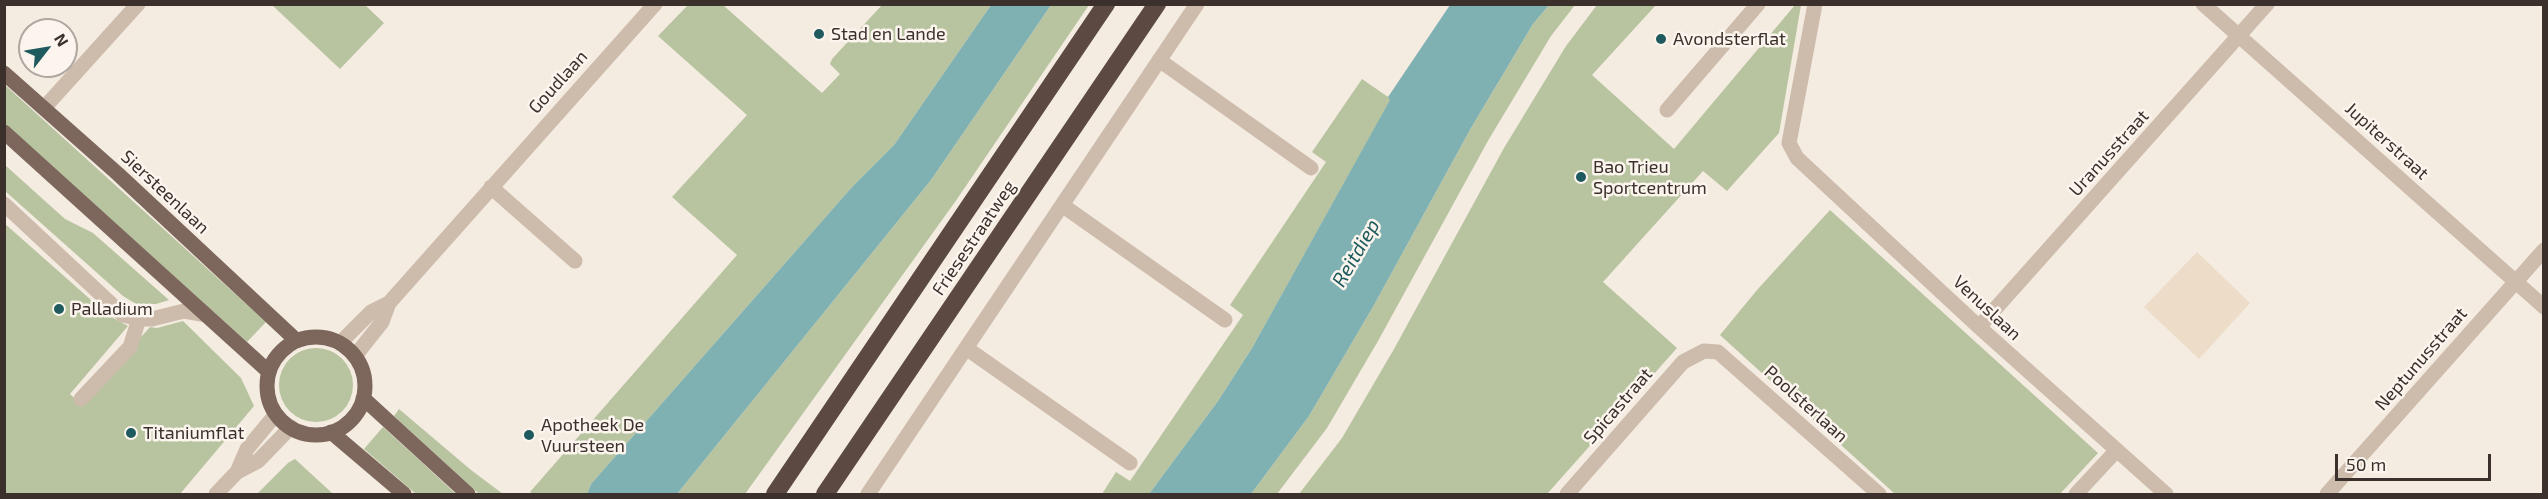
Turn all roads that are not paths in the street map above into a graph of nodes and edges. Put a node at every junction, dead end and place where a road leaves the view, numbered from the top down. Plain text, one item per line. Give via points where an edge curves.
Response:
1 (138, 4) edge
2 (655, 4) edge
3 (1106, 4) edge
4 (1157, 4) edge
5 (1197, 4) edge
6 (1758, 4) edge
7 (1815, 4) edge
8 (2203, 4) edge
9 (2267, 4) edge
10 (2238, 36) junction
11 (1159, 60) junction
12 (4, 73) edge
13 (44, 108) junction
14 (1666, 110) dead end
15 (4, 132) edge
16 (1311, 168) dead end
17 (491, 187) junction
18 (4, 204) edge
19 (1062, 205) junction
20 (2544, 250) edge
21 (575, 261) dead end
22 (2514, 282) junction
23 (389, 303) junction
24 (2544, 307) edge
25 (207, 315) junction
26 (139, 319) junction
27 (1226, 320) dead end
28 (1979, 327) junction
29 (297, 341) junction
30 (340, 343) junction
31 (966, 348) junction
32 (1704, 351) joint
33 (354, 356) junction
34 (269, 372) junction
35 (363, 398) junction
36 (81, 399) dead end
37 (276, 414) junction
38 (291, 427) junction
39 (331, 432) junction
40 (2116, 452) junction
41 (1130, 464) dead end
42 (237, 472) junction
43 (871, 493) edge
44 (216, 495) edge
45 (404, 495) edge
46 (468, 495) edge
47 (775, 495) edge
48 (825, 495) edge
49 (1567, 495) edge
50 (1879, 495) edge
51 (2076, 495) edge
52 (2166, 495) edge
53 (2327, 495) edge

1 - 13 street
2 - 17 street, Goudlaan
3 - 47 highway, Friesestraatweg
4 - 48 highway, Friesestraatweg
5 - 11 street
6 - 14 street
7 - 28 street, Venuslaan via 1790,143 1797,158
8 - 10 street, Jupiterstraat
9 - 10 street, Uranusstraat
10 - 22 street, Jupiterstraat
10 - 28 street, Uranusstraat
11 - 16 street
11 - 19 street
12 - 13 main road, Siersteenlaan
13 - 29 main road, Siersteenlaan
15 - 25 main road
17 - 21 street
17 - 23 street, Goudlaan
18 - 26 street via 123,315
19 - 27 street
19 - 31 street
20 - 22 street, Neptunusstraat
22 - 24 street, Jupiterstraat
22 - 53 street, Neptunusstraat
23 - 30 street, Goudlaan via 371,312
23 - 33 street, Goudlaan via 382,322
25 - 26 street via 184,311
25 - 34 main road
26 - 36 street via 130,347
28 - 40 street, Venuslaan
29 - 30 main road via 322,337
29 - 34 main road via 278,355
30 - 33 main road
31 - 41 street
31 - 43 street
32 - 49 street, Spicastraat via 1683,362
32 - 50 street, Poolsterlaan via 1718,352
33 - 35 main road via 363,375
34 - 37 main road via 267,392
35 - 39 main road via 351,420
35 - 46 main road
37 - 38 main road
37 - 42 street via 247,449
38 - 39 main road via 315,435
38 - 42 street via 258,461
39 - 45 main road
40 - 51 street
40 - 52 street, Venuslaan
42 - 44 street

